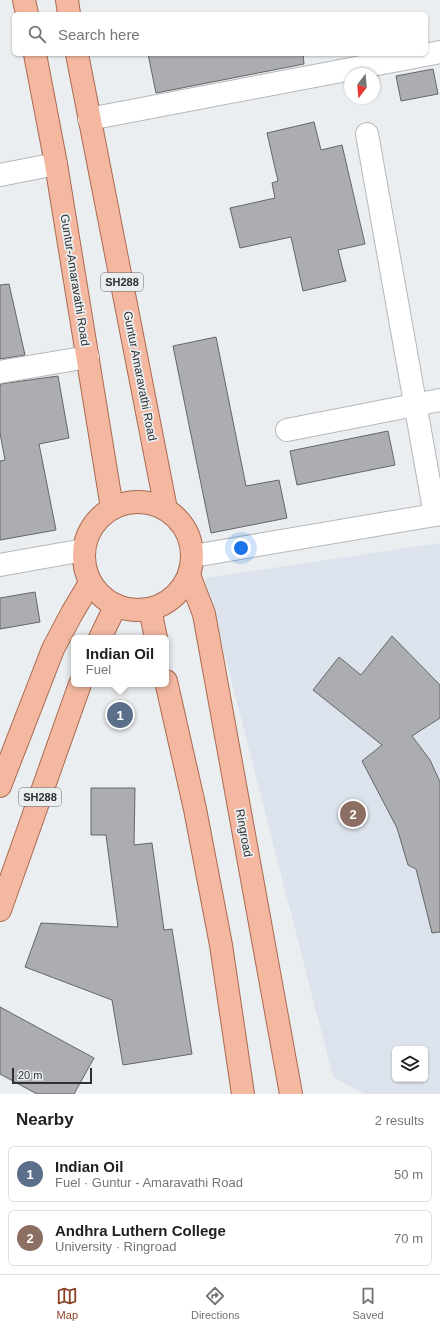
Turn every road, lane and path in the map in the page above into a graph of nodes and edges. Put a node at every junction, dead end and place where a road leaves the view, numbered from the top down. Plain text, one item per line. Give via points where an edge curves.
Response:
1 (24, 0) edge
2 (67, 0) edge
3 (27, 12) edge
4 (70, 12) edge
5 (440, 52) edge
6 (428, 54) edge
7 (35, 56) edge
8 (77, 56) edge
9 (419, 56) edge
10 (89, 119) junction
11 (367, 134) dead end
12 (56, 164) junction
13 (0, 175) edge
14 (88, 357) junction
15 (0, 372) edge
16 (440, 400) edge
17 (416, 406) junction
18 (287, 430) dead end
19 (112, 508) junction
20 (166, 509) junction
21 (438, 515) edge
22 (84, 550) junction
23 (0, 565) edge
24 (191, 566) junction
25 (90, 583) junction
26 (116, 606) junction
27 (150, 609) junction
28 (102, 635) edge
29 (155, 635) edge
30 (79, 687) edge
31 (167, 687) edge
32 (6, 756) edge
33 (0, 786) edge
34 (0, 910) edge
35 (294, 1091) edge
36 (243, 1094) edge

1 - 3 main road
2 - 4 main road
5 - 6 street
7 - 12 main road, Guntur-Amaravathi Road
8 - 10 main road, Guntur Amaravathi Road / SH288
9 - 10 street
10 - 20 main road, Guntur Amaravathi Road / SH288
11 - 17 street
12 - 13 street
12 - 14 main road, Guntur-Amaravathi Road
14 - 15 street
14 - 19 main road, Guntur-Amaravathi Road
16 - 17 street
17 - 18 street
17 - 21 street
19 - 20 main road via 130,502 149,502
19 - 22 main road via 97,519 88,534
20 - 24 main road via 180,522 189,538
21 - 24 street
22 - 23 street
22 - 25 main road via 84,567
24 - 27 main road via 180,591 165,603
24 - 35 main road, Ringroad via 204,614
25 - 26 main road via 101,596
25 - 32 main road via 53,649
26 - 27 main road via 132,610
26 - 28 main road
27 - 29 main road
30 - 34 main road, SH288
31 - 36 main road via 195,809 220,938
32 - 33 main road

